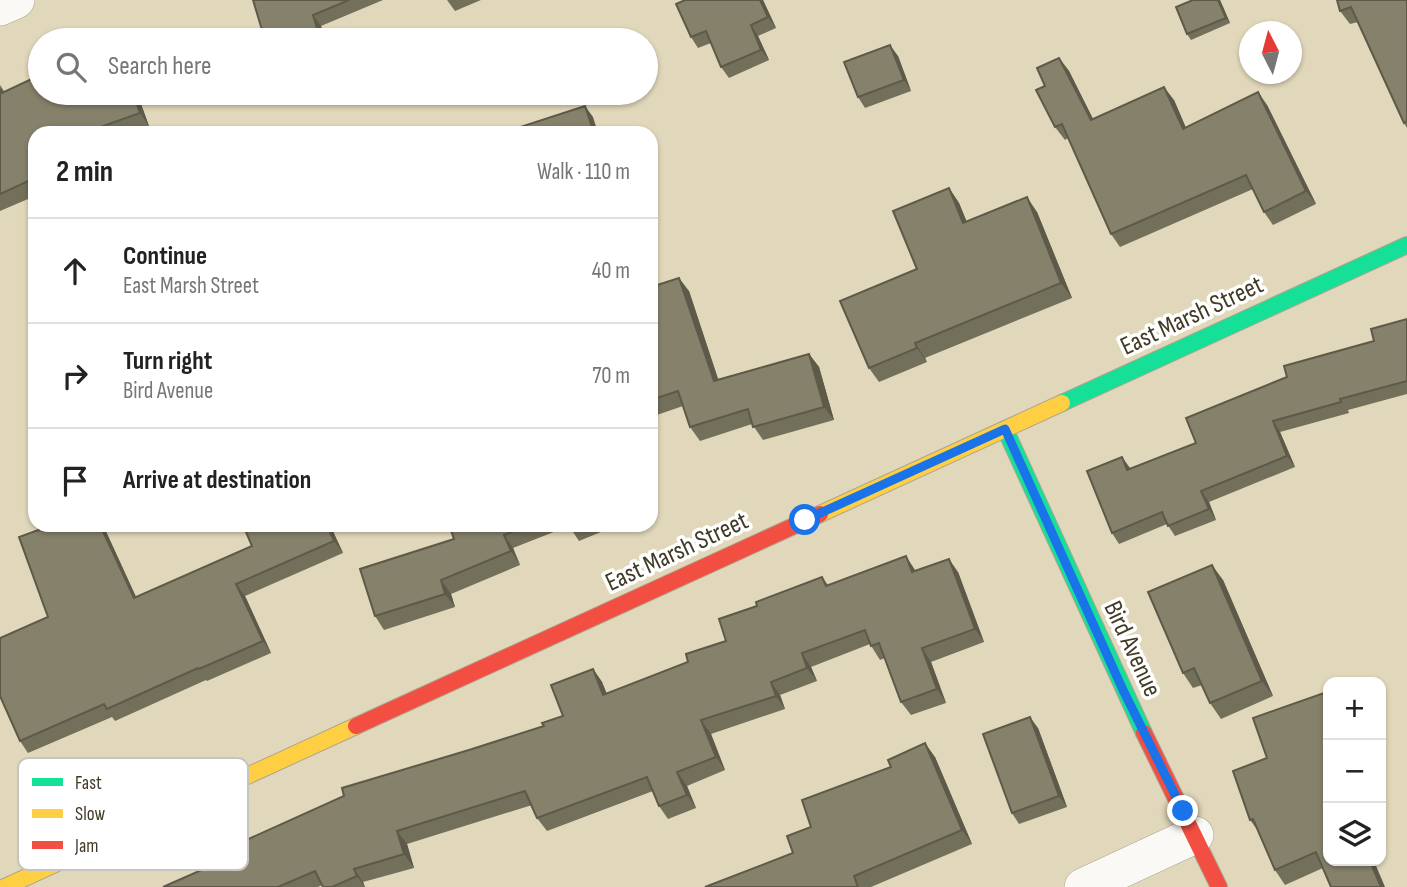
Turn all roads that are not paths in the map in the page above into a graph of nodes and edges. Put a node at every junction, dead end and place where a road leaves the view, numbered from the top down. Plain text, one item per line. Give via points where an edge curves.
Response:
1 (16, 0) edge
2 (0, 7) edge
3 (1407, 245) edge
4 (1005, 429) junction
5 (248, 776) edge
6 (1195, 835) junction
7 (42, 870) edge
8 (5, 887) edge
9 (1083, 887) edge
10 (1219, 887) edge

1 - 2 street
3 - 4 street, East Marsh Street
4 - 5 street, East Marsh Street
4 - 6 street, Bird Avenue via 1123,690
6 - 9 street
6 - 10 street, Bird Avenue
7 - 8 street, East Marsh Street

